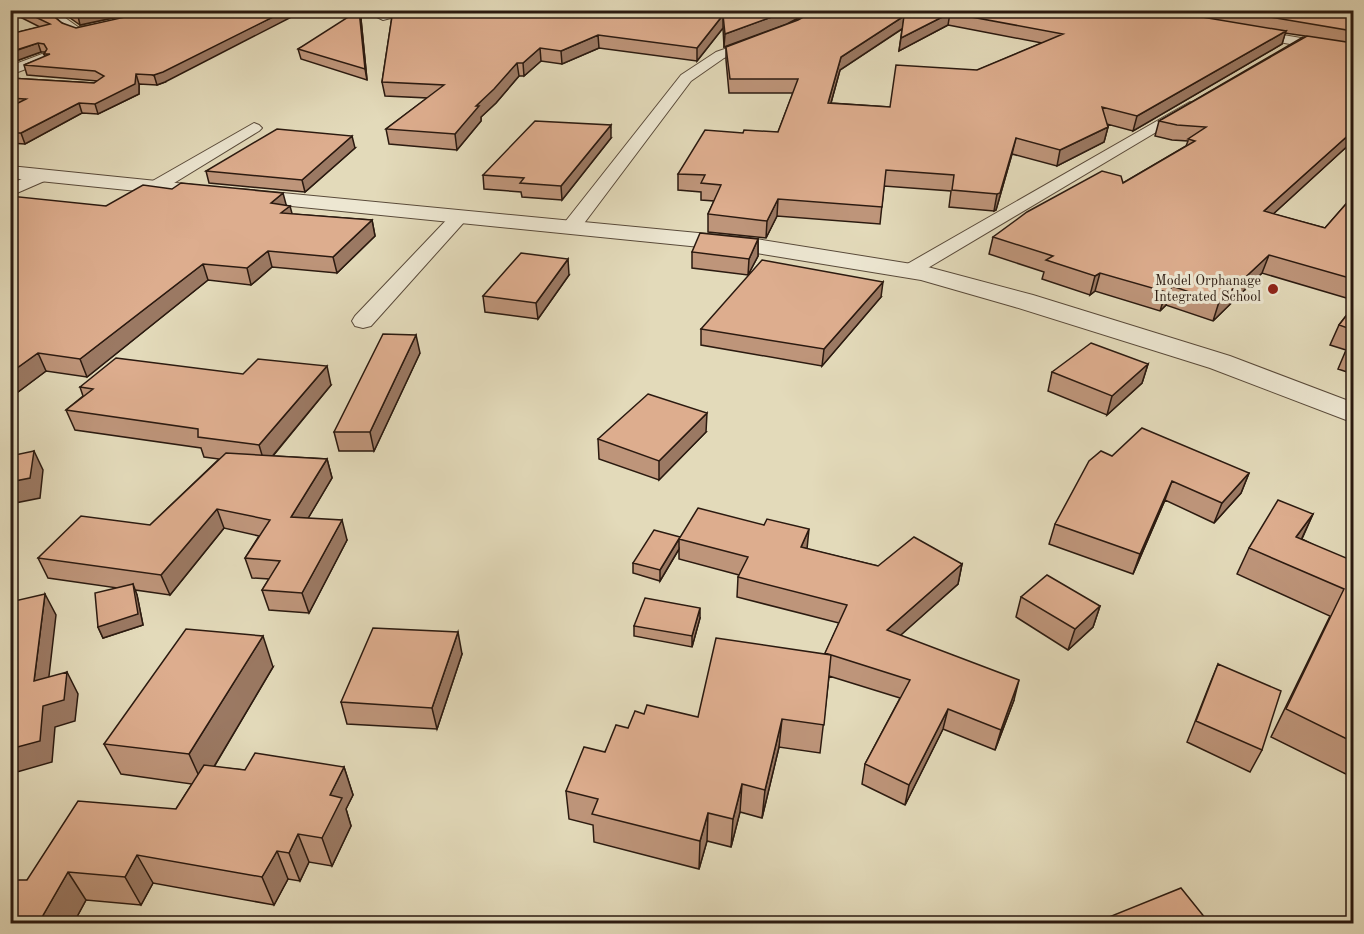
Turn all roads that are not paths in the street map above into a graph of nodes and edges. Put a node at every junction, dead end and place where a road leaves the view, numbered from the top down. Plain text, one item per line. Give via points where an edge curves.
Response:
1 (46, 10) edge
2 (417, 10) edge
3 (383, 17) dead end
4 (108, 26) edge
5 (1230, 30) edge
6 (771, 36) edge
7 (1299, 42) junction
8 (1353, 51) edge
9 (1279, 54) edge
10 (42, 58) edge
11 (10, 71) edge
12 (1207, 96) edge
13 (254, 128) dead end
14 (10, 172) edge
15 (43, 175) junction
16 (155, 188) junction
17 (10, 191) edge
18 (460, 216) junction
19 (572, 226) junction
20 (909, 271) junction
21 (1024, 301) junction
22 (363, 321) dead end
23 (1353, 414) edge
24 (1353, 426) edge

1 - 4 street via 76,31
2 - 3 street
5 - 7 street
6 - 19 street via 720,55 686,78
7 - 8 street
7 - 9 street
10 - 11 street
12 - 20 street
13 - 16 street
14 - 15 street
15 - 16 street
15 - 17 street
16 - 18 street
18 - 19 street
18 - 22 street
19 - 20 street via 750,245
20 - 21 street
21 - 23 street via 1220,362
21 - 24 street via 1221,371

